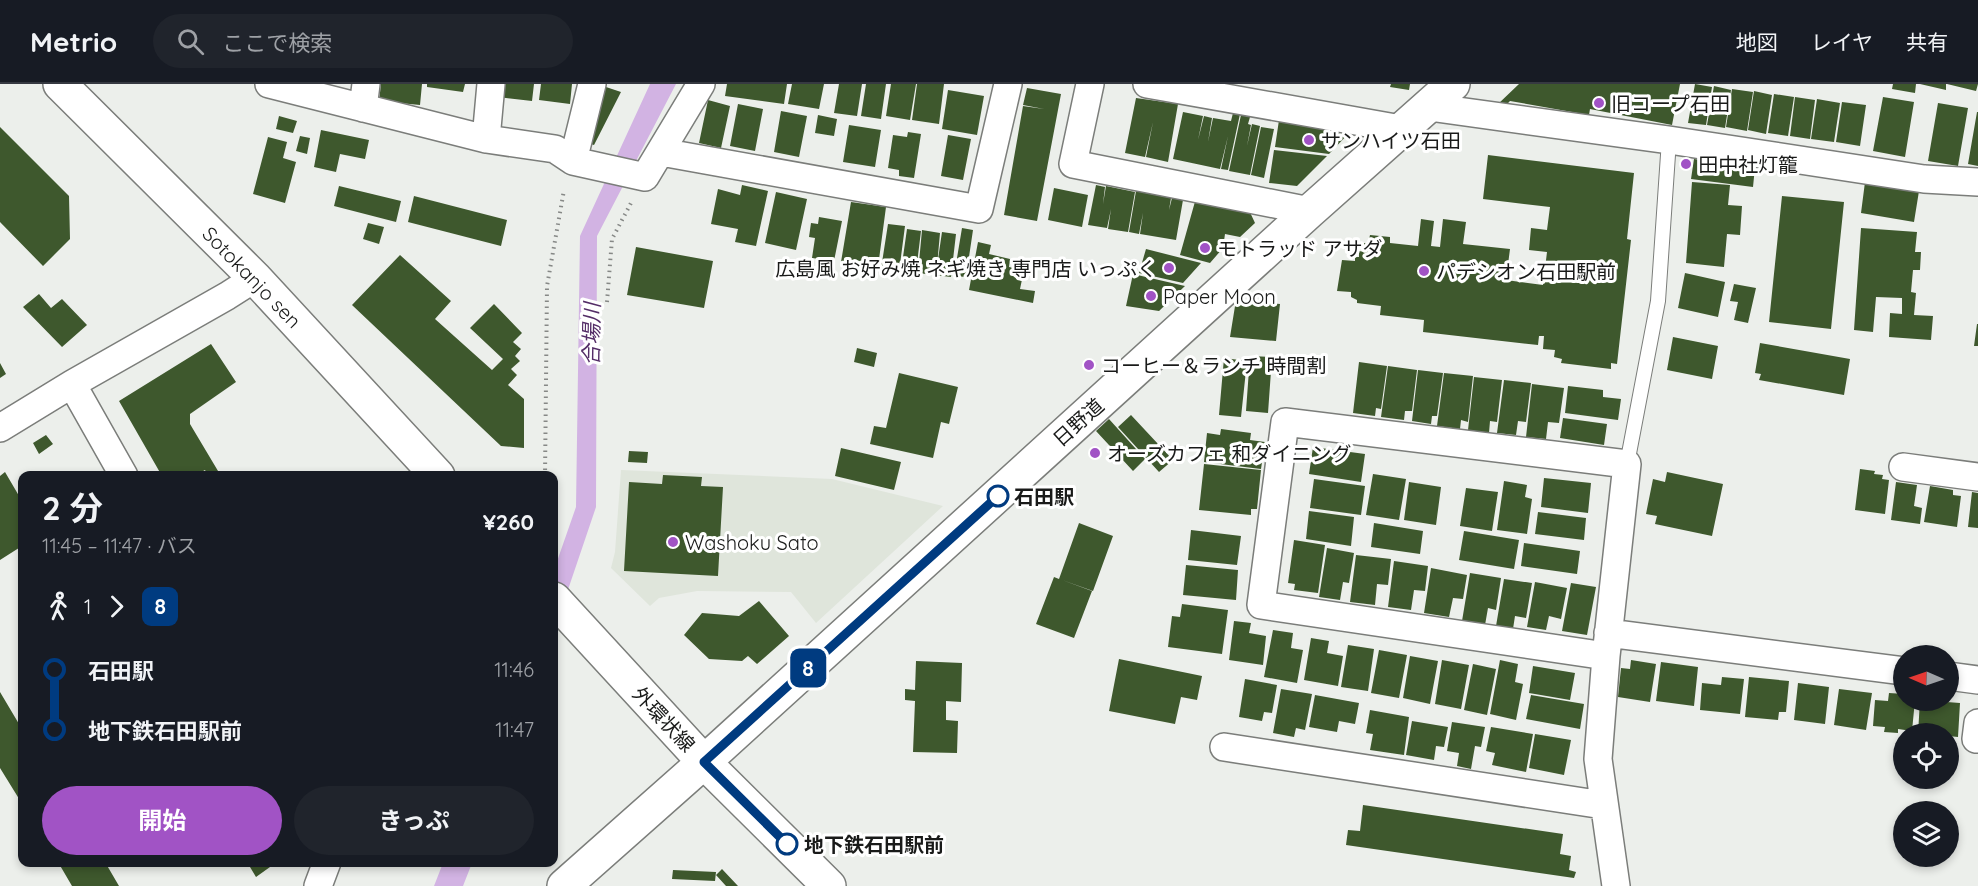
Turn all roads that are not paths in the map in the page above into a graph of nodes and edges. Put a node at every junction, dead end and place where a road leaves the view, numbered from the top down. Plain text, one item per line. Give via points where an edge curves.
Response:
1 (60, 84) edge
2 (269, 84) edge
3 (491, 84) edge
4 (592, 84) edge
5 (701, 84) edge
6 (1008, 84) edge
7 (1090, 84) edge
8 (1147, 84) edge
9 (1453, 84) edge
10 (365, 96) edge
11 (1429, 107) junction
12 (1401, 129) junction
13 (486, 139) junction
14 (1669, 140) junction
15 (661, 153) junction
16 (579, 163) junction
17 (1978, 182) edge
18 (1310, 211) junction
19 (255, 278) junction
20 (72, 384) junction
21 (0, 428) edge
22 (1627, 464) junction
23 (1903, 467) dead end
24 (121, 471) edge
25 (433, 471) edge
26 (1978, 477) edge
27 (558, 604) edge
28 (1607, 645) junction
29 (1893, 670) edge
30 (1959, 677) edge
31 (1978, 680) edge
32 (1224, 747) dead end
33 (704, 762) junction
34 (1603, 805) junction
35 (325, 867) edge
36 (318, 886) edge
37 (564, 886) edge
38 (829, 886) edge
39 (1616, 886) edge

1 - 19 street, Sotokanjo sen
2 - 10 street
3 - 13 street
4 - 16 street
5 - 15 street
6 - 15 street via 979,209
7 - 18 street via 1073,164
8 - 12 street
9 - 11 street, 日野道
10 - 13 street
11 - 12 street, 日野道
11 - 14 street
12 - 18 street, 日野道
13 - 16 street via 555,149
14 - 17 street via 1924,179
14 - 22 lane via 1658,302
15 - 16 street via 639,175
18 - 33 street, 日野道
19 - 20 street
19 - 25 street, Sotokanjo sen
20 - 21 street
20 - 24 street
22 - 28 street
22 - 28 street via 1285,422 1260,604
23 - 26 street
27 - 33 street, 外環状線
28 - 29 street
28 - 34 street via 1598,759
30 - 31 street
32 - 34 street
33 - 37 street, 日野道
33 - 38 street, 外環状線
34 - 39 street
35 - 36 street

